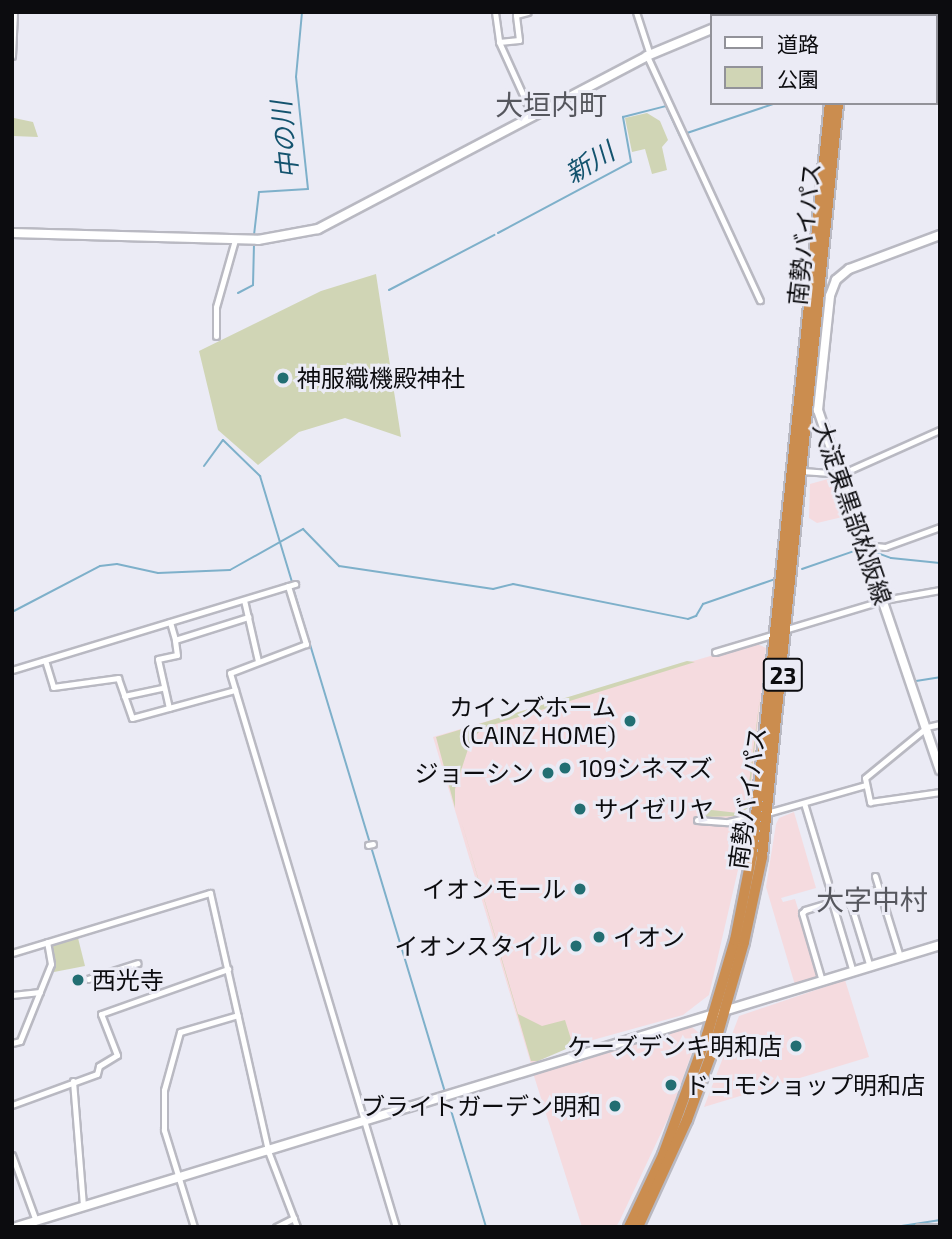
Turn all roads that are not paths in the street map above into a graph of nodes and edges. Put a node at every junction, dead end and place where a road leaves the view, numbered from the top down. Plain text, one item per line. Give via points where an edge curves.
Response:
1 (13, 12) edge
2 (495, 12) edge
3 (528, 12) edge
4 (636, 12) edge
5 (710, 30) edge
6 (499, 43) junction
7 (649, 55) junction
8 (12, 56) edge
9 (830, 105) edge
10 (838, 105) edge
11 (533, 117) junction
12 (12, 233) edge
13 (940, 235) edge
14 (235, 240) junction
15 (760, 300) dead end
16 (216, 336) dead end
17 (940, 430) edge
18 (798, 470) junction
19 (841, 474) junction
20 (940, 527) edge
21 (867, 548) junction
22 (940, 590) edge
23 (244, 600) junction
24 (884, 600) junction
25 (248, 617) junction
26 (170, 622) junction
27 (782, 631) junction
28 (175, 640) junction
29 (715, 652) dead end
30 (45, 660) junction
31 (258, 661) junction
32 (12, 670) edge
33 (162, 688) junction
34 (234, 690) junction
35 (124, 696) junction
36 (169, 708) junction
37 (940, 724) edge
38 (927, 727) junction
39 (940, 770) edge
40 (865, 785) junction
41 (940, 792) edge
42 (804, 803) junction
43 (763, 814) junction
44 (697, 820) dead end
45 (875, 876) dead end
46 (879, 889) junction
47 (832, 902) junction
48 (47, 942) junction
49 (940, 945) edge
50 (12, 953) edge
51 (900, 957) junction
52 (138, 963) dead end
53 (870, 967) junction
54 (228, 969) junction
55 (853, 972) junction
56 (88, 979) dead end
57 (822, 981) junction
58 (40, 992) junction
59 (12, 995) edge
60 (726, 1009) junction
61 (714, 1013) junction
62 (238, 1016) junction
63 (12, 1043) edge
64 (74, 1081) junction
65 (12, 1105) edge
66 (364, 1120) junction
67 (268, 1151) junction
68 (12, 1155) edge
69 (179, 1177) junction
70 (83, 1206) junction
71 (294, 1219) junction
72 (36, 1221) junction
73 (16, 1227) edge
74 (194, 1227) edge
75 (276, 1227) edge
76 (297, 1227) edge
77 (396, 1227) edge
78 (629, 1227) edge
79 (638, 1227) edge
80 (919, 1227) edge
81 (940, 1227) edge

1 - 8 street
2 - 6 street
3 - 6 street via 516,15 519,40
4 - 7 street
5 - 7 street
6 - 11 street
7 - 11 street
7 - 15 street
9 - 18 highway, 南勢バイパス / 23
10 - 18 highway, 南勢バイパス / 23
11 - 14 street via 339,220 288,236
12 - 14 street
13 - 19 street, 大淀東黒部松阪線 via 849,269 831,289 818,410
14 - 16 street via 216,307
17 - 19 street
18 - 19 street
18 - 27 highway, 南勢バイパス / 23
19 - 21 street, 大淀東黒部松阪線
20 - 21 street via 885,547
21 - 24 street, 大淀東黒部松阪線
22 - 24 street
23 - 25 street
23 - 26 street
23 - 31 street via 291,585 306,644
24 - 27 street
24 - 38 street, 大淀東黒部松阪線
25 - 28 street
25 - 31 street
26 - 28 street
26 - 30 street
27 - 29 street
27 - 43 highway, 南勢バイパス / 23
28 - 33 street via 177,655 158,659
30 - 32 street
30 - 35 street via 52,688 118,678
31 - 34 street via 231,669
33 - 35 street
33 - 36 street
34 - 36 street
34 - 66 street
35 - 36 street via 132,718
37 - 38 street
38 - 39 street, 大淀東黒部松阪線
38 - 40 street via 865,778
40 - 41 street via 870,803
40 - 42 street
42 - 43 street
42 - 47 street
43 - 44 street via 729,822
43 - 60 highway, 南勢バイパス / 23 via 750,917
43 - 61 highway, 南勢バイパス / 23
45 - 46 street
46 - 51 street
46 - 53 street via 850,900
47 - 55 street
47 - 57 street via 803,913
48 - 50 street
48 - 54 street via 210,893
48 - 58 street via 51,964
49 - 51 street
51 - 53 street
52 - 56 street
53 - 55 street
54 - 62 street
54 - 64 street via 101,1014 117,1055 99,1066 97,1074
55 - 57 street
57 - 60 street
58 - 59 street
58 - 63 street via 20,1041
60 - 61 street
60 - 79 highway, 南勢バイパス / 23 via 687,1120
61 - 66 street
61 - 78 highway, 南勢バイパス / 23 via 663,1155
62 - 67 street
62 - 69 street via 180,1032 162,1104 164,1130
64 - 65 street
64 - 70 street
66 - 67 street
66 - 77 street
67 - 69 street
67 - 71 street
68 - 72 street
69 - 70 street
69 - 74 street
70 - 72 street
71 - 75 street
71 - 76 street
72 - 73 street
80 - 81 street

